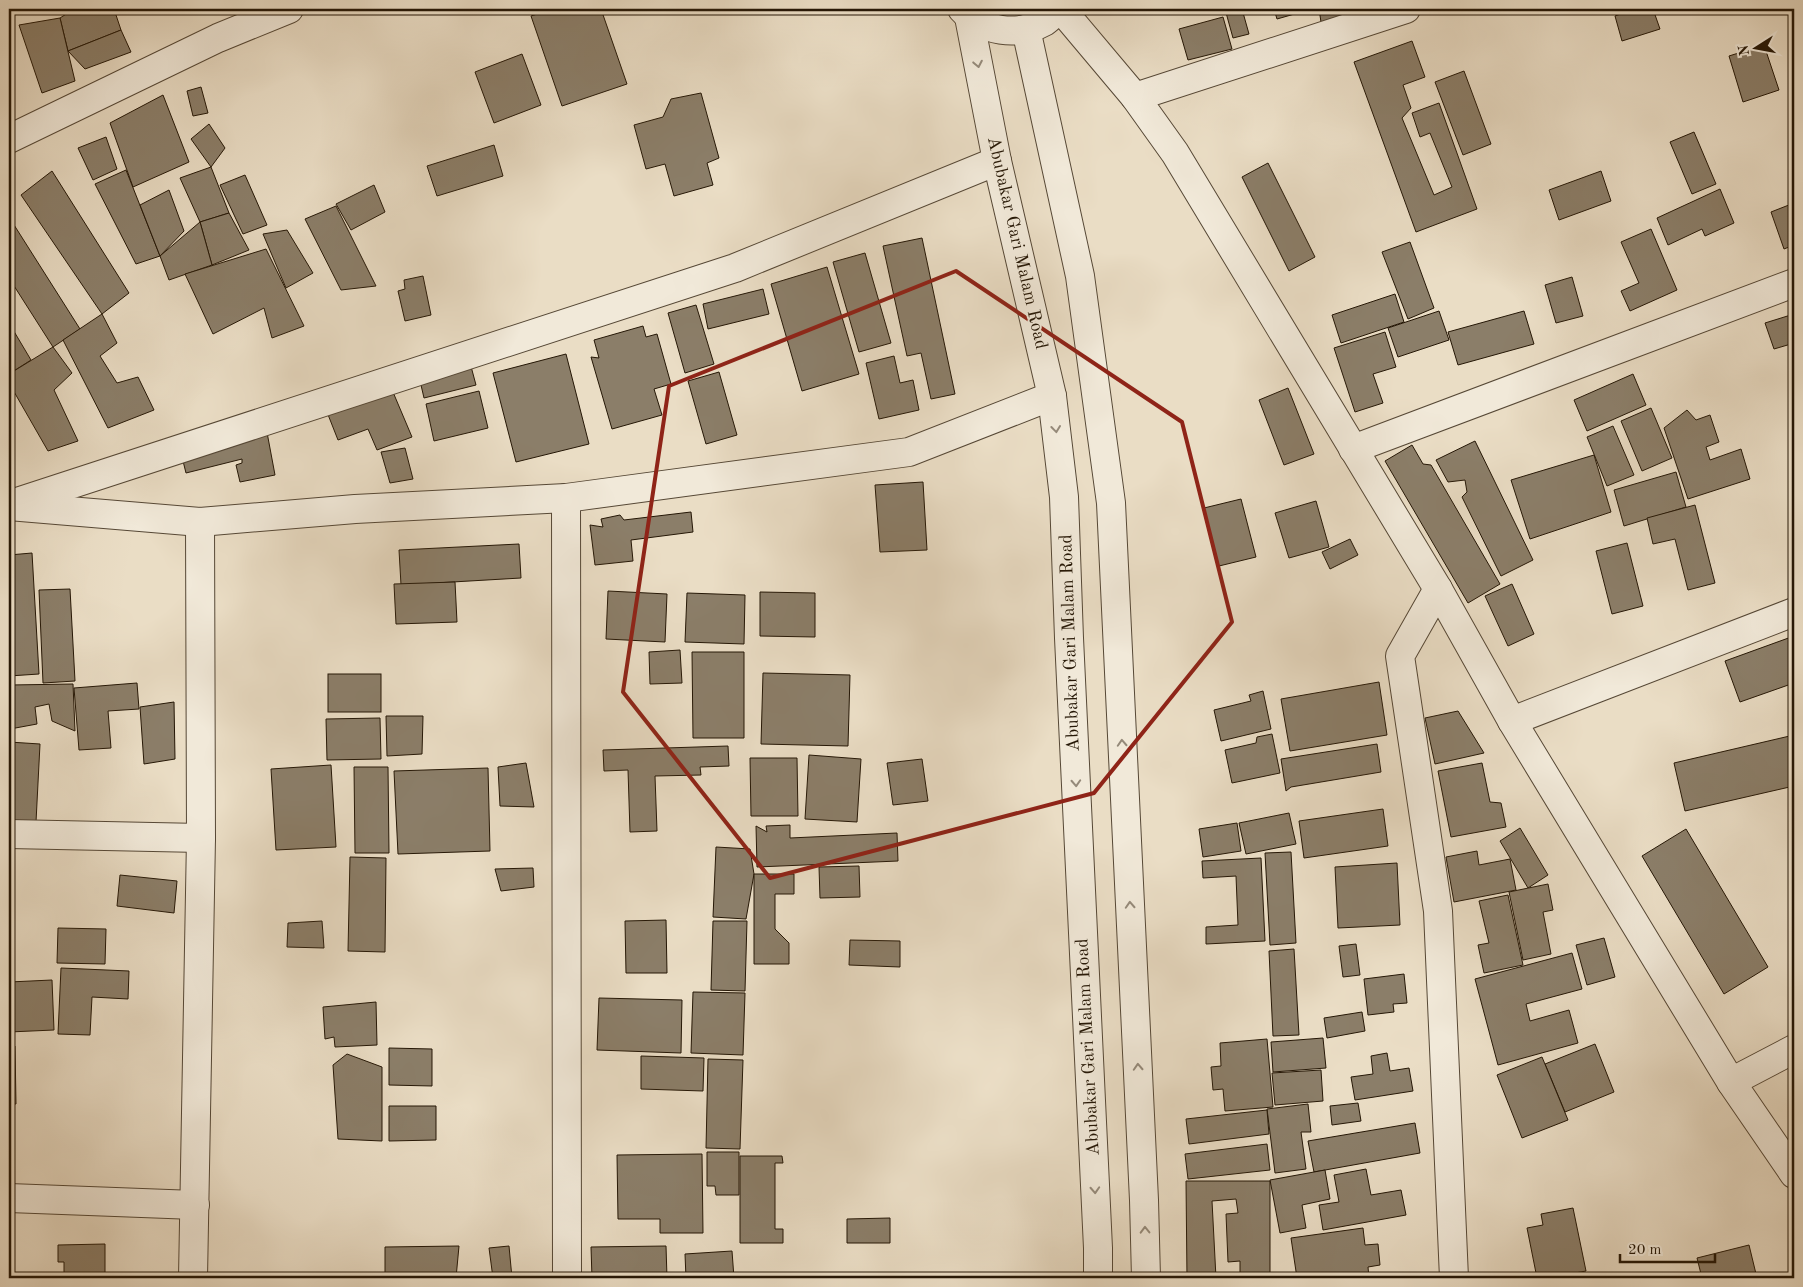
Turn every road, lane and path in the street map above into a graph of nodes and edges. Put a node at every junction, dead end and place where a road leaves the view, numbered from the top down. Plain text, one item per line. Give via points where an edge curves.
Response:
1 (289, 9) edge
2 (1060, 9) edge
3 (1406, 9) edge
4 (966, 13) edge
5 (1026, 29) junction
6 (1135, 96) junction
7 (9, 139) edge
8 (997, 161) junction
9 (1794, 283) edge
10 (1052, 396) junction
11 (1353, 449) junction
12 (566, 498) junction
13 (9, 505) edge
14 (200, 522) junction
15 (1438, 589) junction
16 (1794, 612) edge
17 (1512, 721) junction
18 (9, 834) edge
19 (202, 838) junction
20 (1794, 1049) edge
21 (1731, 1082) junction
22 (1794, 1174) edge
23 (9, 1198) edge
24 (195, 1205) junction
25 (193, 1278) edge
26 (567, 1278) edge
27 (1098, 1278) edge
28 (1146, 1278) edge
29 (1454, 1278) edge

1 - 7 street via 218,38
2 - 5 street via 1045,21
2 - 6 street
3 - 6 street
4 - 5 street via 987,27 1006,31
4 -> 8 street, Abubakar Gari Malam Road
28 -> 5 street via 1111,503 1080,276
6 - 11 street via 1175,153
8 - 10 street, Abubakar Gari Malam Road
8 - 13 street via 735,268
9 - 11 street
10 - 12 street via 909,452
10 -> 27 street, Abubakar Gari Malam Road via 1064,496
11 - 15 street
12 - 14 street via 355,508
12 - 26 street
13 - 14 street
14 - 19 street
15 - 17 street
15 - 29 street via 1400,656 1438,911
16 - 17 street
17 - 21 street
18 - 19 street
19 - 24 street
20 - 21 street
21 - 22 street
23 - 24 street
24 - 25 street

